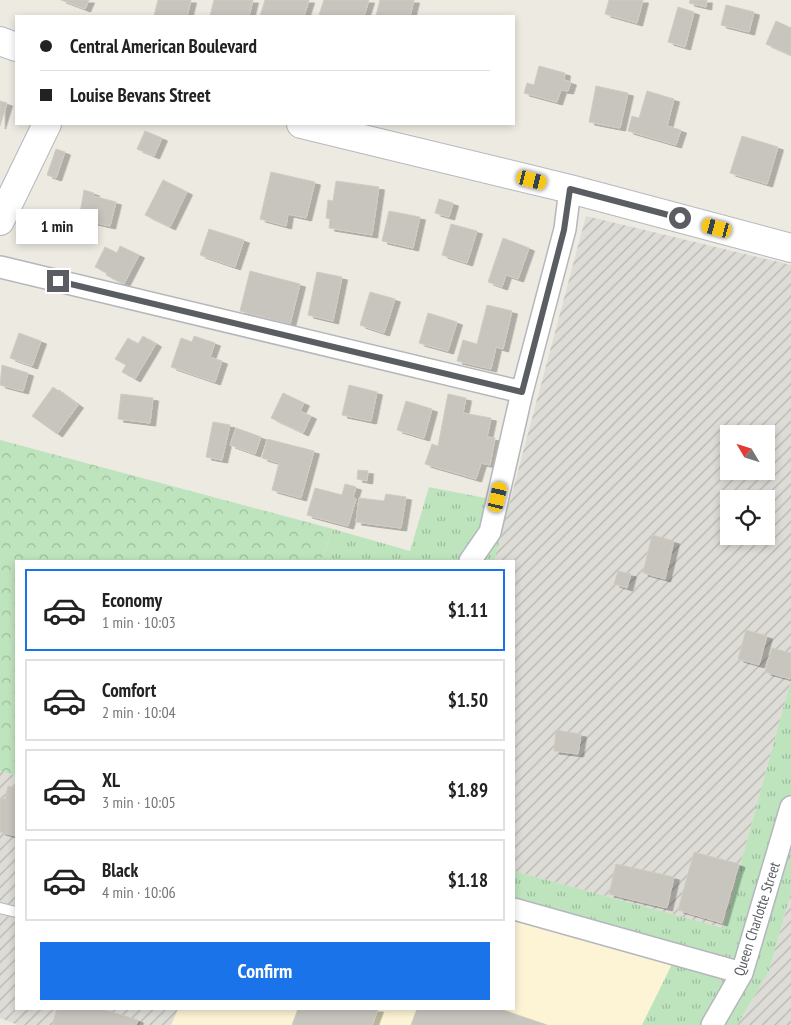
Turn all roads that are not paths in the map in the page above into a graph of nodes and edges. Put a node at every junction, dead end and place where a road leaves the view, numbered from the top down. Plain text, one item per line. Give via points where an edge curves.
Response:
1 (0, 41) edge
2 (15, 47) edge
3 (47, 125) edge
4 (305, 125) edge
5 (570, 189) junction
6 (0, 221) edge
7 (791, 248) edge
8 (0, 267) edge
9 (522, 392) junction
10 (471, 560) edge
11 (791, 807) edge
12 (0, 908) edge
13 (515, 909) edge
14 (15, 912) edge
15 (742, 973) junction
16 (712, 1025) edge

1 - 2 main road
3 - 6 main road
4 - 5 main road
5 - 7 main road
5 - 9 street via 564,230
8 - 9 street
9 - 10 street via 490,532
11 - 15 street, Queen Charlotte Street
12 - 14 lane
13 - 15 street
15 - 16 street, Queen Charlotte Street

